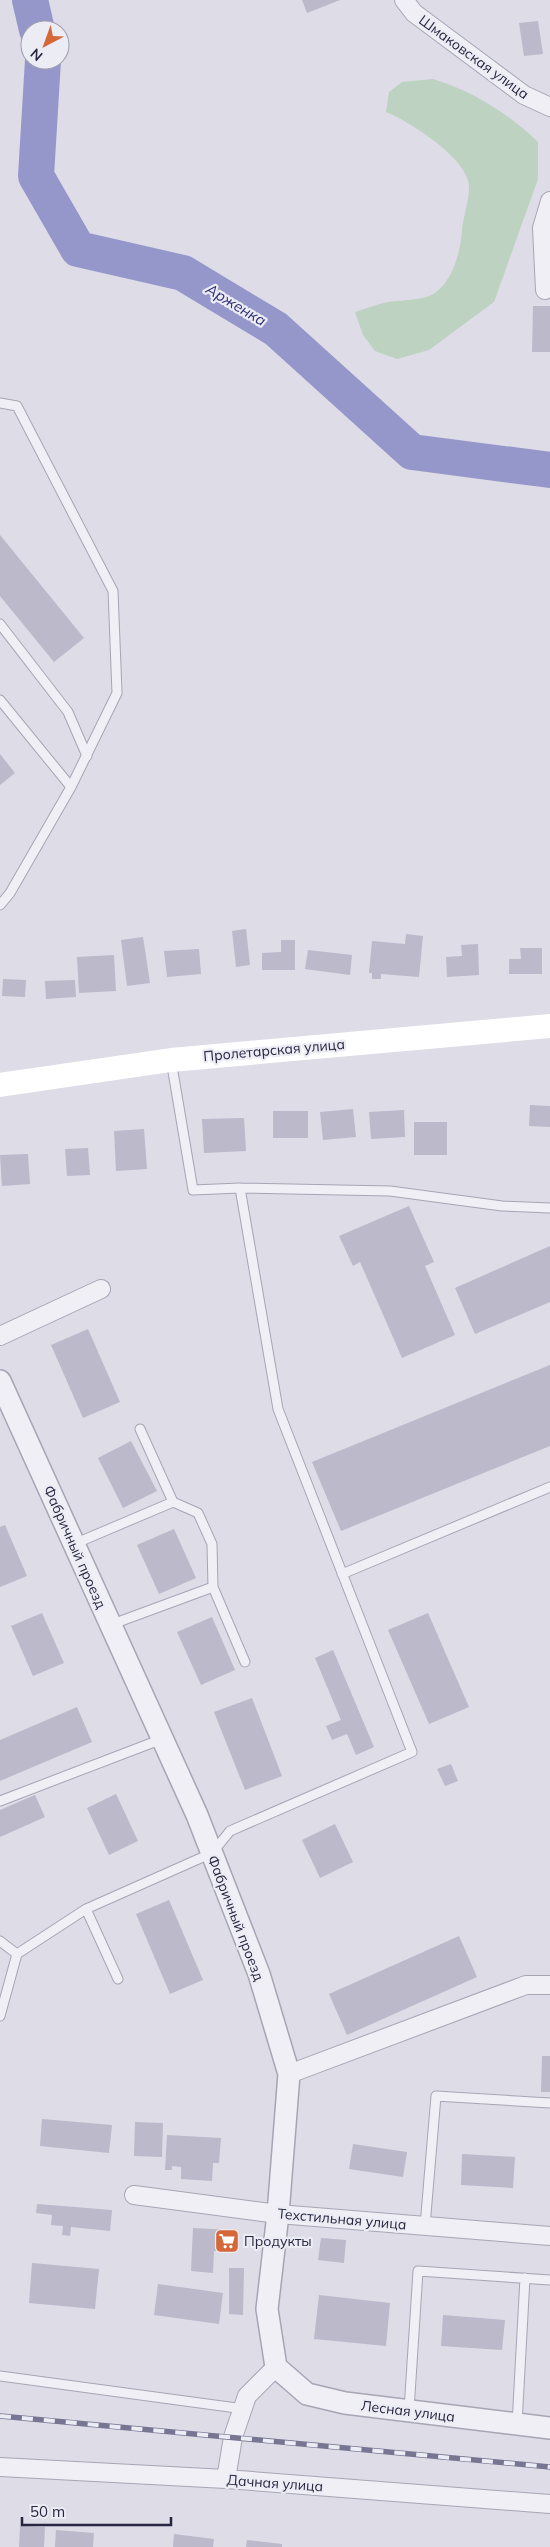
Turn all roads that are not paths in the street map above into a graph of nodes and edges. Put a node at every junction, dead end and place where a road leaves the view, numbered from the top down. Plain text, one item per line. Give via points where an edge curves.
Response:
1 (404, 0) edge
2 (550, 107) edge
3 (550, 201) edge
4 (545, 290) dead end
5 (0, 403) edge
6 (0, 624) edge
7 (0, 700) edge
8 (87, 756) junction
9 (71, 788) junction
10 (0, 905) edge
11 (550, 1026) edge
12 (171, 1060) junction
13 (0, 1085) edge
14 (240, 1188) junction
15 (550, 1208) edge
16 (101, 1289) dead end
17 (0, 1336) edge
18 (0, 1381) edge
19 (140, 1429) dead end
20 (550, 1487) edge
21 (173, 1502) junction
22 (74, 1545) junction
23 (342, 1574) junction
24 (213, 1587) junction
25 (110, 1625) junction
26 (245, 1662) dead end
27 (162, 1739) junction
28 (0, 1801) edge
29 (212, 1853) junction
30 (86, 1910) junction
31 (0, 1941) edge
32 (17, 1954) junction
33 (118, 1979) dead end
34 (550, 1985) edge
35 (0, 2016) edge
36 (289, 2074) junction
37 (550, 2103) edge
38 (134, 2195) dead end
39 (278, 2214) junction
40 (425, 2226) junction
41 (550, 2236) edge
42 (525, 2278) junction
43 (550, 2280) edge
44 (276, 2367) junction
45 (0, 2376) edge
46 (244, 2409) junction
47 (409, 2411) junction
48 (517, 2424) junction
49 (550, 2428) edge
50 (0, 2467) edge
51 (226, 2479) junction
52 (550, 2504) edge

1 - 2 street, Шмаковская улица via 414,13 524,95
3 - 4 street via 542,228
5 - 8 lane via 17,406 113,591 117,693
6 - 8 lane via 68,712
7 - 9 lane
8 - 9 lane
9 - 10 lane
11 - 12 main road, Пролетарская улица
12 - 13 main road, Пролетарская улица
12 - 14 lane via 193,1190
14 - 15 lane via 390,1191 502,1206
14 - 23 lane via 278,1409
16 - 17 street
18 - 22 street, Фабричный проезд
19 - 21 lane
20 - 23 lane
21 - 22 lane
21 - 24 lane via 198,1513 212,1544
22 - 25 street, Фабричный проезд
23 - 29 lane via 412,1752 230,1832
24 - 25 lane
24 - 26 lane
25 - 27 street, Фабричный проезд
27 - 28 lane
27 - 29 street, Фабричный проезд
29 - 30 lane
29 - 36 street, Фабричный проезд via 259,1974
30 - 32 lane
30 - 33 lane
31 - 32 lane
32 - 35 lane
34 - 36 street via 526,1986
36 - 39 street, Фабричный проезд
37 - 40 lane via 436,2096
38 - 39 street, Техстильная улица
39 - 40 street, Техстильная улица
39 - 44 street, Фабричный проезд via 267,2309
40 - 41 street, Техстильная улица
42 - 43 lane
42 - 47 lane via 418,2271
42 - 48 lane
44 - 46 street via 247,2396
44 - 47 street, Лесная улица via 306,2394 345,2404
45 - 46 lane
46 - 51 street via 233,2437
47 - 48 street, Лесная улица
48 - 49 street, Лесная улица
50 - 51 street, Дачная улица
51 - 52 street, Дачная улица

